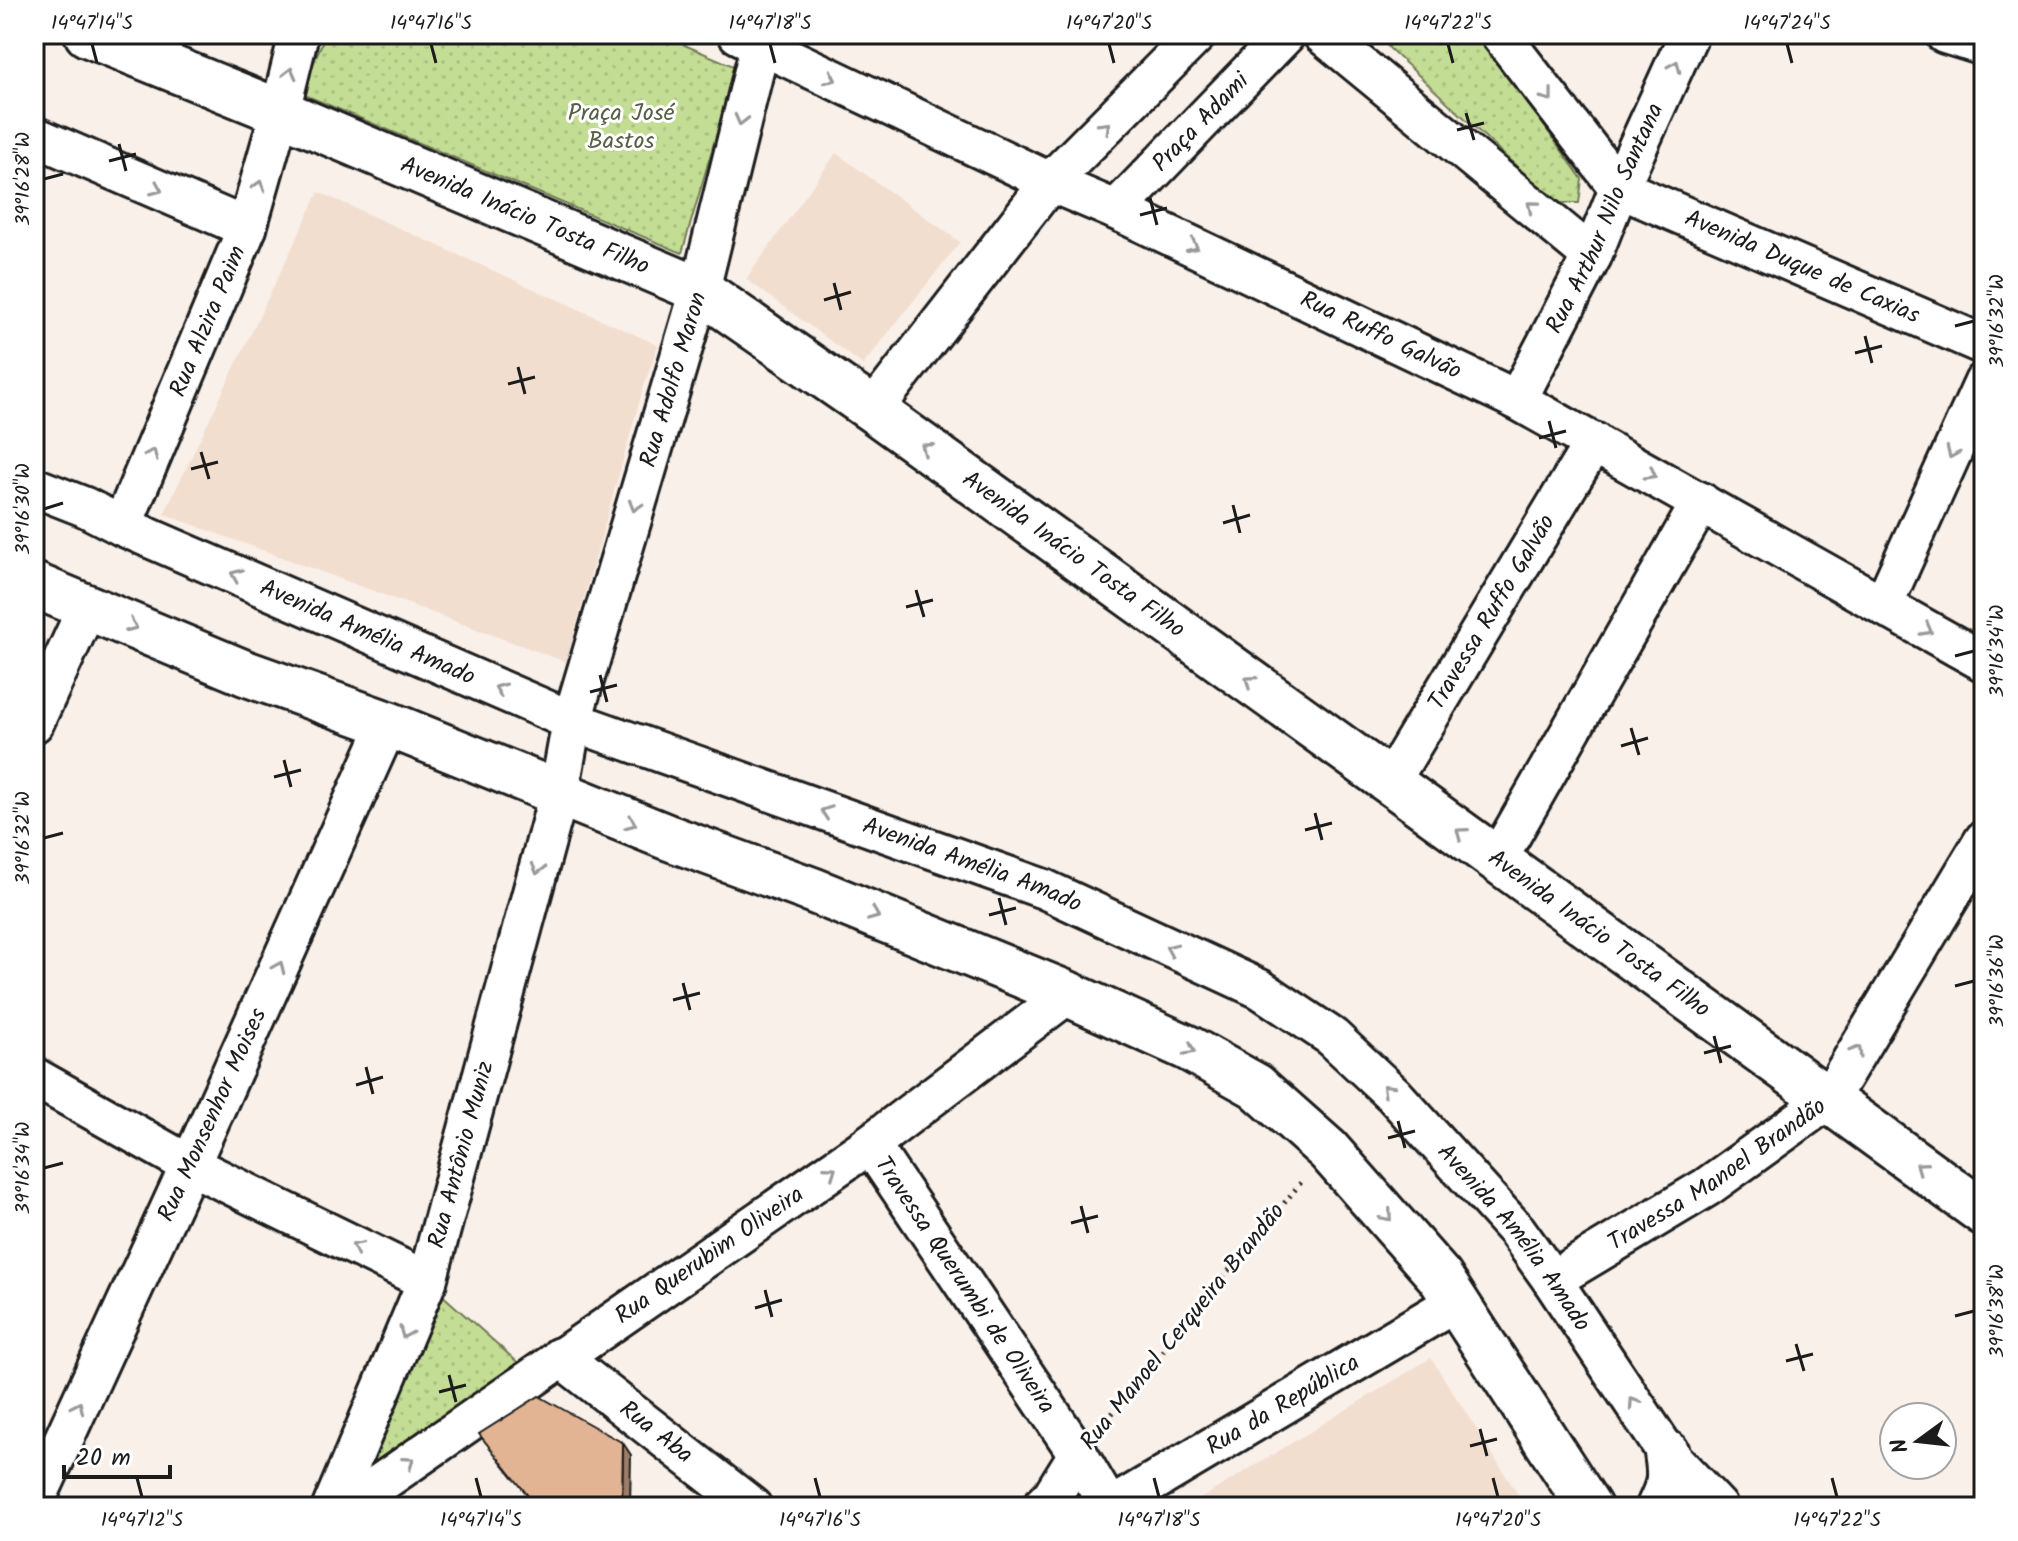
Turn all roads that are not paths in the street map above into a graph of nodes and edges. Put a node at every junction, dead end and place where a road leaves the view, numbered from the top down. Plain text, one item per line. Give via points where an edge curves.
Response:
1 (87, 34) edge
2 (299, 34) edge
3 (1197, 34) edge
4 (1286, 34) edge
5 (1500, 34) edge
6 (1689, 34) edge
7 (1945, 34) edge
8 (753, 37) edge
9 (1342, 40) edge
10 (1984, 46) edge
11 (280, 112) junction
12 (34, 136) edge
13 (1050, 182) junction
14 (1619, 188) junction
15 (1116, 210) junction
16 (247, 228) junction
17 (1592, 256) junction
18 (700, 290) junction
19 (1984, 345) edge
20 (1984, 382) edge
21 (1517, 400) junction
22 (873, 410) junction
23 (1594, 442) junction
24 (34, 487) edge
25 (1701, 502) junction
26 (122, 526) junction
27 (34, 585) edge
28 (1883, 605) junction
29 (87, 608) junction
30 (1984, 662) edge
31 (572, 721) junction
32 (34, 723) edge
33 (388, 724) junction
34 (1390, 782) junction
35 (559, 793) junction
36 (1984, 840) edge
37 (1497, 860) junction
38 (1068, 994) junction
39 (34, 1077) edge
40 (1828, 1100) junction
41 (870, 1144) junction
42 (190, 1165) junction
43 (1984, 1213) edge
44 (1552, 1280) junction
45 (427, 1281) junction
46 (1456, 1302) junction
47 (560, 1357) junction
48 (1667, 1453) junction
49 (1078, 1454) junction
50 (34, 1504) edge
51 (332, 1507) edge
52 (346, 1507) edge
53 (752, 1507) edge
54 (1041, 1507) edge
55 (1110, 1507) edge
56 (1589, 1507) edge
57 (1659, 1507) edge
58 (1718, 1507) edge

1 - 11 main road, Avenida Inácio Tosta Filho
11 -> 2 street
13 -> 3 street
4 - 15 street, Praça Adami
5 -> 14 street
14 -> 6 street, Rua Arthur Nilo Santana
7 - 10 street
8 -> 13 street, Rua Ruffo Galvão
8 -> 18 street, Rua Adolfo Maron
17 -> 9 street
16 -> 11 street, Rua Alzira Paim
11 - 18 main road, Avenida Inácio Tosta Filho
12 -> 16 street
13 - 15 street, Rua Ruffo Galvão
13 - 22 street
14 - 17 street, Rua Arthur Nilo Santana
14 - 19 street, Avenida Duque de Caxias
15 -> 21 street, Rua Ruffo Galvão
26 -> 16 street, Rua Alzira Paim
17 - 21 street, Rua Arthur Nilo Santana
18 - 22 main road, Avenida Inácio Tosta Filho
18 -> 31 street, Rua Adolfo Maron
20 -> 28 street
21 - 23 street, Rua Ruffo Galvão
34 -> 22 main road, Avenida Inácio Tosta Filho
23 -> 25 street, Rua Ruffo Galvão
23 - 34 street, Travessa Ruffo Galvão
24 - 26 street, Avenida Amélia Amado
25 - 28 street, Rua Ruffo Galvão
25 - 37 street
31 -> 26 street, Avenida Amélia Amado
27 - 29 main road
28 -> 30 street, Rua Ruffo Galvão
29 - 32 street
29 -> 33 main road
31 - 35 street, Rua Adolfo Maron
44 -> 31 street, Avenida Amélia Amado via 1517,1231 1394,1095 1332,1037 1260,989 1044,889
33 - 35 main road
42 -> 33 street, Rua Monsenhor Moises
37 -> 34 main road, Avenida Inácio Tosta Filho
35 -> 38 main road
35 -> 45 street, Rua Antônio Muniz
40 -> 36 street, Travessa Manoel Brandão
37 - 40 main road, Avenida Inácio Tosta Filho
38 - 41 street, Rua Querubim Oliveira
38 -> 46 main road via 1188,1048 1256,1086 1328,1150
39 - 42 street
43 -> 40 main road, Avenida Inácio Tosta Filho
40 - 44 street, Travessa Manoel Brandão via 1707,1187
47 -> 41 street, Rua Querubim Oliveira
41 - 49 street, Travessa Querumbi de Oliveira
45 -> 42 street
50 -> 42 street, Rua Monsenhor Moises
48 -> 44 street, Avenida Amélia Amado
45 -> 51 street, Rua Antônio Muniz
46 - 55 street, Rua da República
46 - 56 main road
52 -> 47 street, Rua Querubim Oliveira
47 - 53 street, Rua Aba
48 - 57 main road via 1671,1475
48 - 58 street, Avenida Amélia Amado
49 - 54 street, Rua Manoel Cerqueira Brandão
49 - 55 street, Travessa Querumbi de Oliveira

